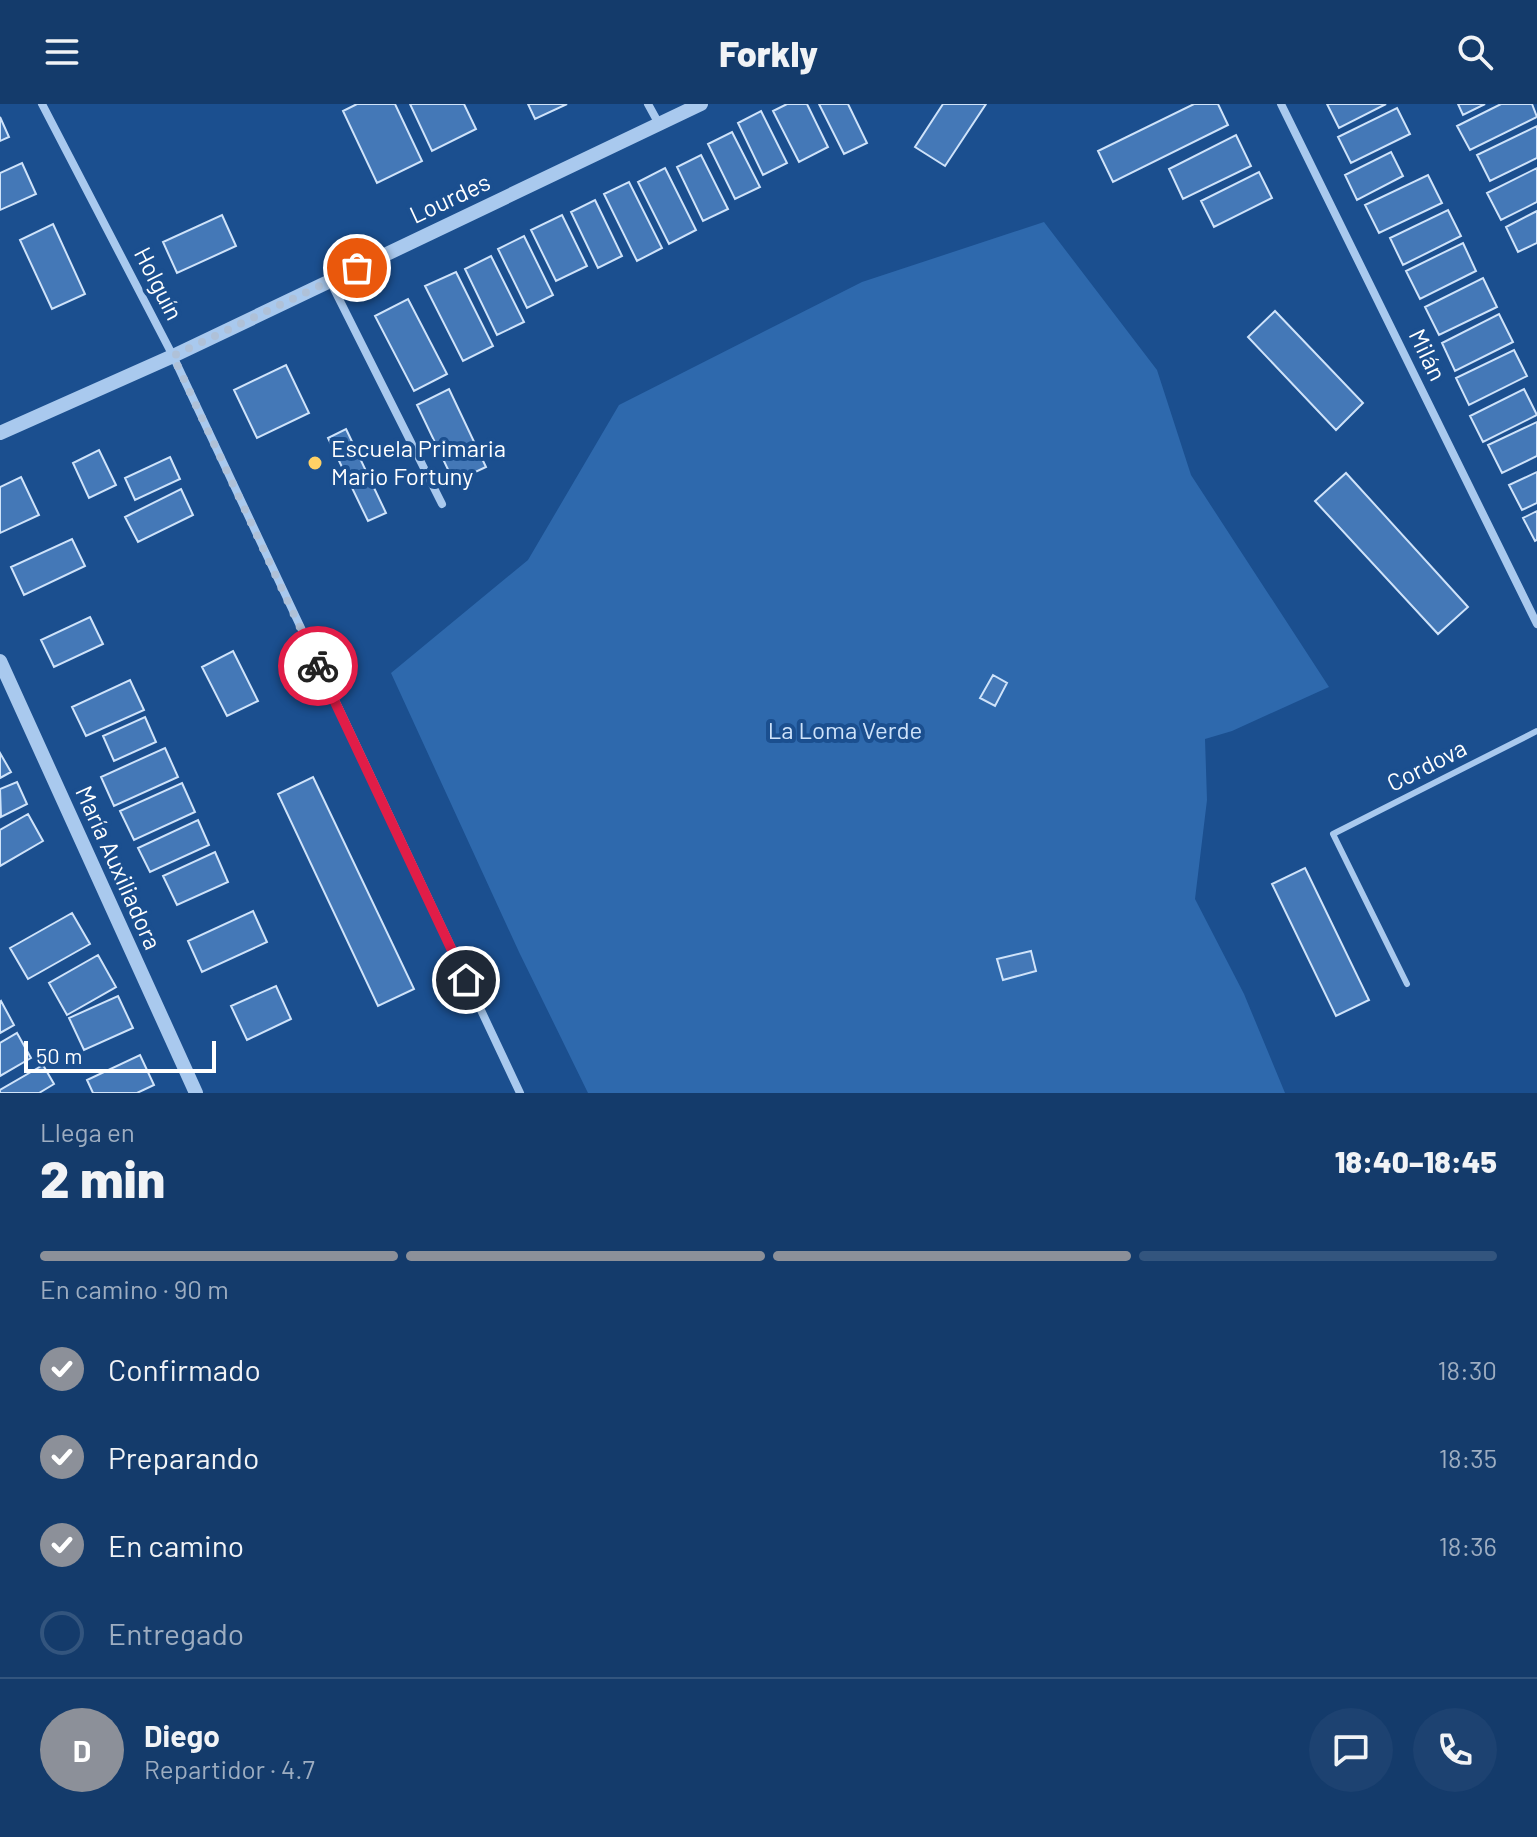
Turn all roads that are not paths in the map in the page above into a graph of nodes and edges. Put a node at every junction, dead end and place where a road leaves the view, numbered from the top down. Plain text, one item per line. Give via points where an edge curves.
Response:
1 (42, 104) edge
2 (648, 104) edge
3 (701, 104) edge
4 (1281, 104) edge
5 (659, 124) junction
6 (330, 281) junction
7 (173, 356) junction
8 (0, 433) edge
9 (442, 504) dead end
10 (1537, 624) edge
11 (0, 661) edge
12 (1537, 731) edge
13 (1407, 984) dead end
14 (196, 1093) edge
15 (520, 1093) edge

1 - 7 street, Holguín
2 - 5 street
3 - 5 street, Lourdes
4 - 10 street, Milán
5 - 6 street, Lourdes
6 - 7 street, Lourdes
6 - 9 street
7 - 8 street, Lourdes
7 - 15 street, Holguín
11 - 14 street, María Auxiliadora
12 - 13 lane, Cordova via 1333,834

